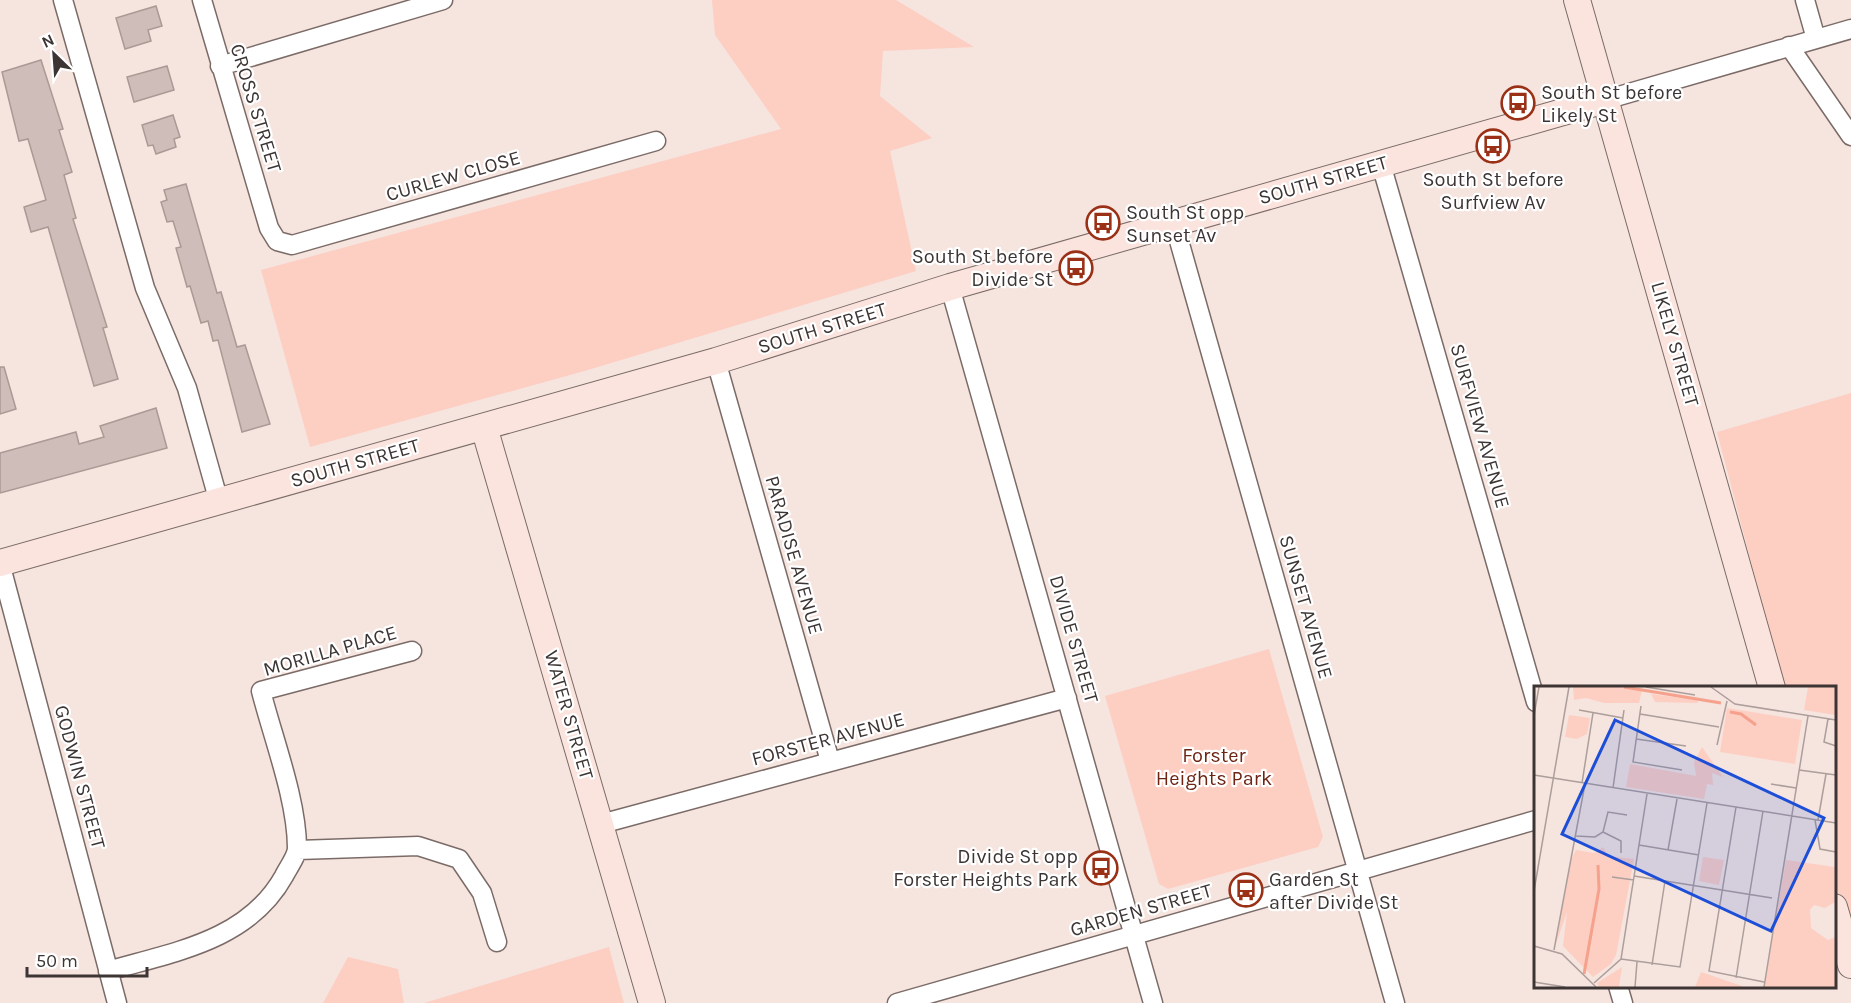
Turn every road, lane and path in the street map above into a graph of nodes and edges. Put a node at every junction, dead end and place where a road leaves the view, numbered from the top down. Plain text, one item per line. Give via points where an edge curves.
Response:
1 (63, 0) edge
2 (202, 0) edge
3 (443, 0) edge
4 (1577, 0) edge
5 (1805, 0) edge
6 (1851, 29) edge
7 (1816, 39) junction
8 (1789, 46) junction
9 (220, 66) junction
10 (1605, 100) junction
11 (1851, 136) edge
12 (656, 141) dead end
13 (1381, 164) junction
14 (1174, 223) junction
15 (269, 228) joint
16 (950, 287) junction
17 (716, 361) junction
18 (484, 427) junction
19 (219, 502) junction
20 (0, 563) edge
21 (412, 651) dead end
22 (1771, 686) edge
23 (1534, 695) edge
24 (1067, 698) junction
25 (830, 761) junction
26 (1534, 821) edge
27 (601, 824) junction
28 (298, 850) junction
29 (1358, 871) junction
30 (1836, 914) edge
31 (1135, 935) junction
32 (496, 942) dead end
33 (1851, 965) edge
34 (108, 971) junction
35 (1618, 988) edge
36 (907, 1002) edge
37 (117, 1003) edge
38 (652, 1003) edge
39 (1153, 1003) edge
40 (1395, 1003) edge
41 (1623, 1003) edge

1 - 19 street via 145,288 187,388
2 - 9 street, CROSS STREET
3 - 9 street
4 - 10 street, LIKELY STREET
5 - 7 street
6 - 7 street, SOUTH STREET
7 - 8 street, SOUTH STREET
8 - 10 street, SOUTH STREET
8 - 11 street
9 - 15 street, CROSS STREET
10 - 13 street, SOUTH STREET
10 - 22 street, LIKELY STREET
12 - 15 street, CURLEW CLOSE via 292,245 277,242
13 - 14 street, SOUTH STREET
13 - 23 street, SURFVIEW AVENUE
14 - 16 street, SOUTH STREET
14 - 29 street, SUNSET AVENUE
16 - 17 street, SOUTH STREET
16 - 24 street, DIVIDE STREET
17 - 18 street, SOUTH STREET
17 - 25 street, PARADISE AVENUE
18 - 19 street, SOUTH STREET
18 - 27 street, WATER STREET
19 - 20 street, SOUTH STREET
20 - 34 street, GODWIN STREET
21 - 28 street, MORILLA PLACE via 261,691 293,812
24 - 25 street, FORSTER AVENUE
24 - 31 street, DIVIDE STREET
25 - 27 street, FORSTER AVENUE
26 - 29 street, GARDEN STREET
27 - 38 street, WATER STREET
28 - 32 street via 418,846 459,859 482,893
28 - 34 street via 280,883 251,917 212,941
29 - 31 street, GARDEN STREET
29 - 40 street, SUNSET AVENUE
30 - 33 street
31 - 36 street, GARDEN STREET
31 - 39 street, DIVIDE STREET
34 - 37 street, GODWIN STREET
35 - 41 street

